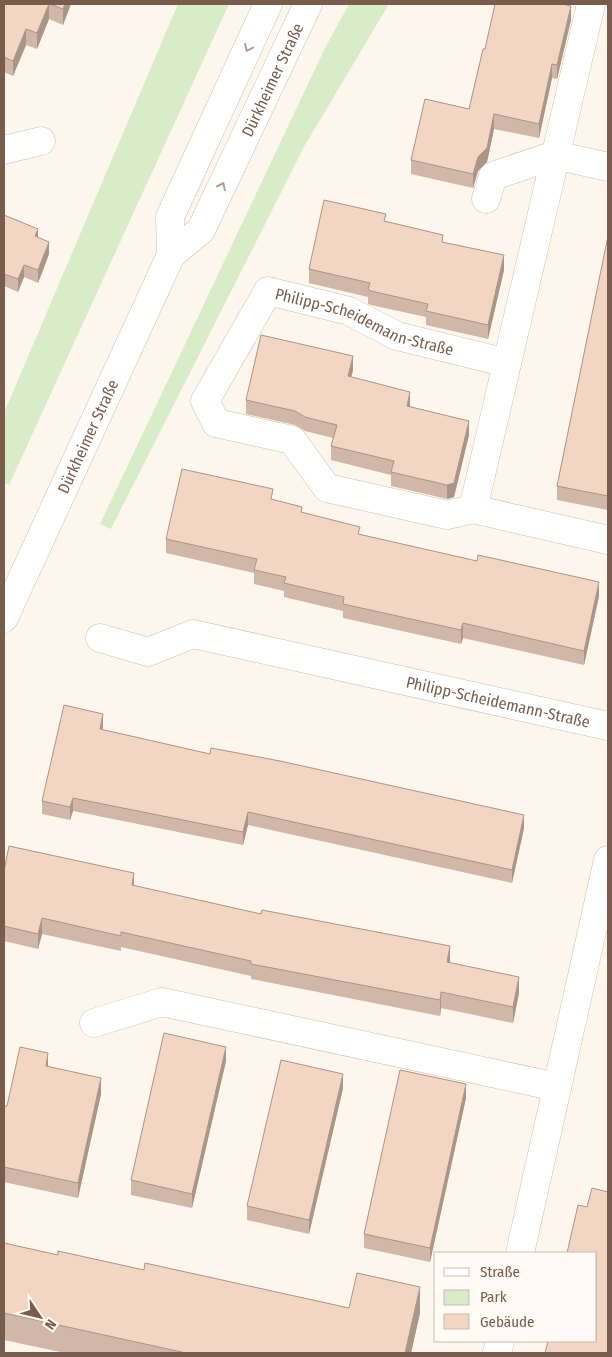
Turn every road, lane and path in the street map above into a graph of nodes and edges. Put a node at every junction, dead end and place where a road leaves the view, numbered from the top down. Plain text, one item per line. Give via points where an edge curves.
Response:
1 (268, 4) edge
2 (308, 4) edge
3 (591, 4) edge
4 (41, 141) dead end
5 (4, 150) edge
6 (555, 155) junction
7 (608, 167) edge
8 (486, 199) dead end
9 (172, 255) junction
10 (507, 363) junction
11 (473, 509) junction
12 (608, 540) edge
13 (4, 618) edge
14 (100, 638) dead end
15 (608, 726) edge
16 (608, 860) edge
17 (94, 1023) dead end
18 (557, 1087) junction
19 (520, 1252) edge

1 -> 9 street, Dürkheimer Straße via 170,217
9 -> 2 street, Dürkheimer Straße via 201,230
3 - 6 street
4 - 5 street
6 - 7 street
6 - 8 street via 493,176
6 - 10 street
9 - 13 street, Dürkheimer Straße
10 - 11 street
10 - 11 street, Philipp-Scheidemann-Straße via 397,336 349,311 268,291 205,402 216,423 292,440 327,488 447,515
11 - 12 street, Philipp-Scheidemann-Straße
14 - 15 street, Philipp-Scheidemann-Straße via 148,652 193,634
16 - 18 street
17 - 18 street via 162,1002
18 - 19 street

